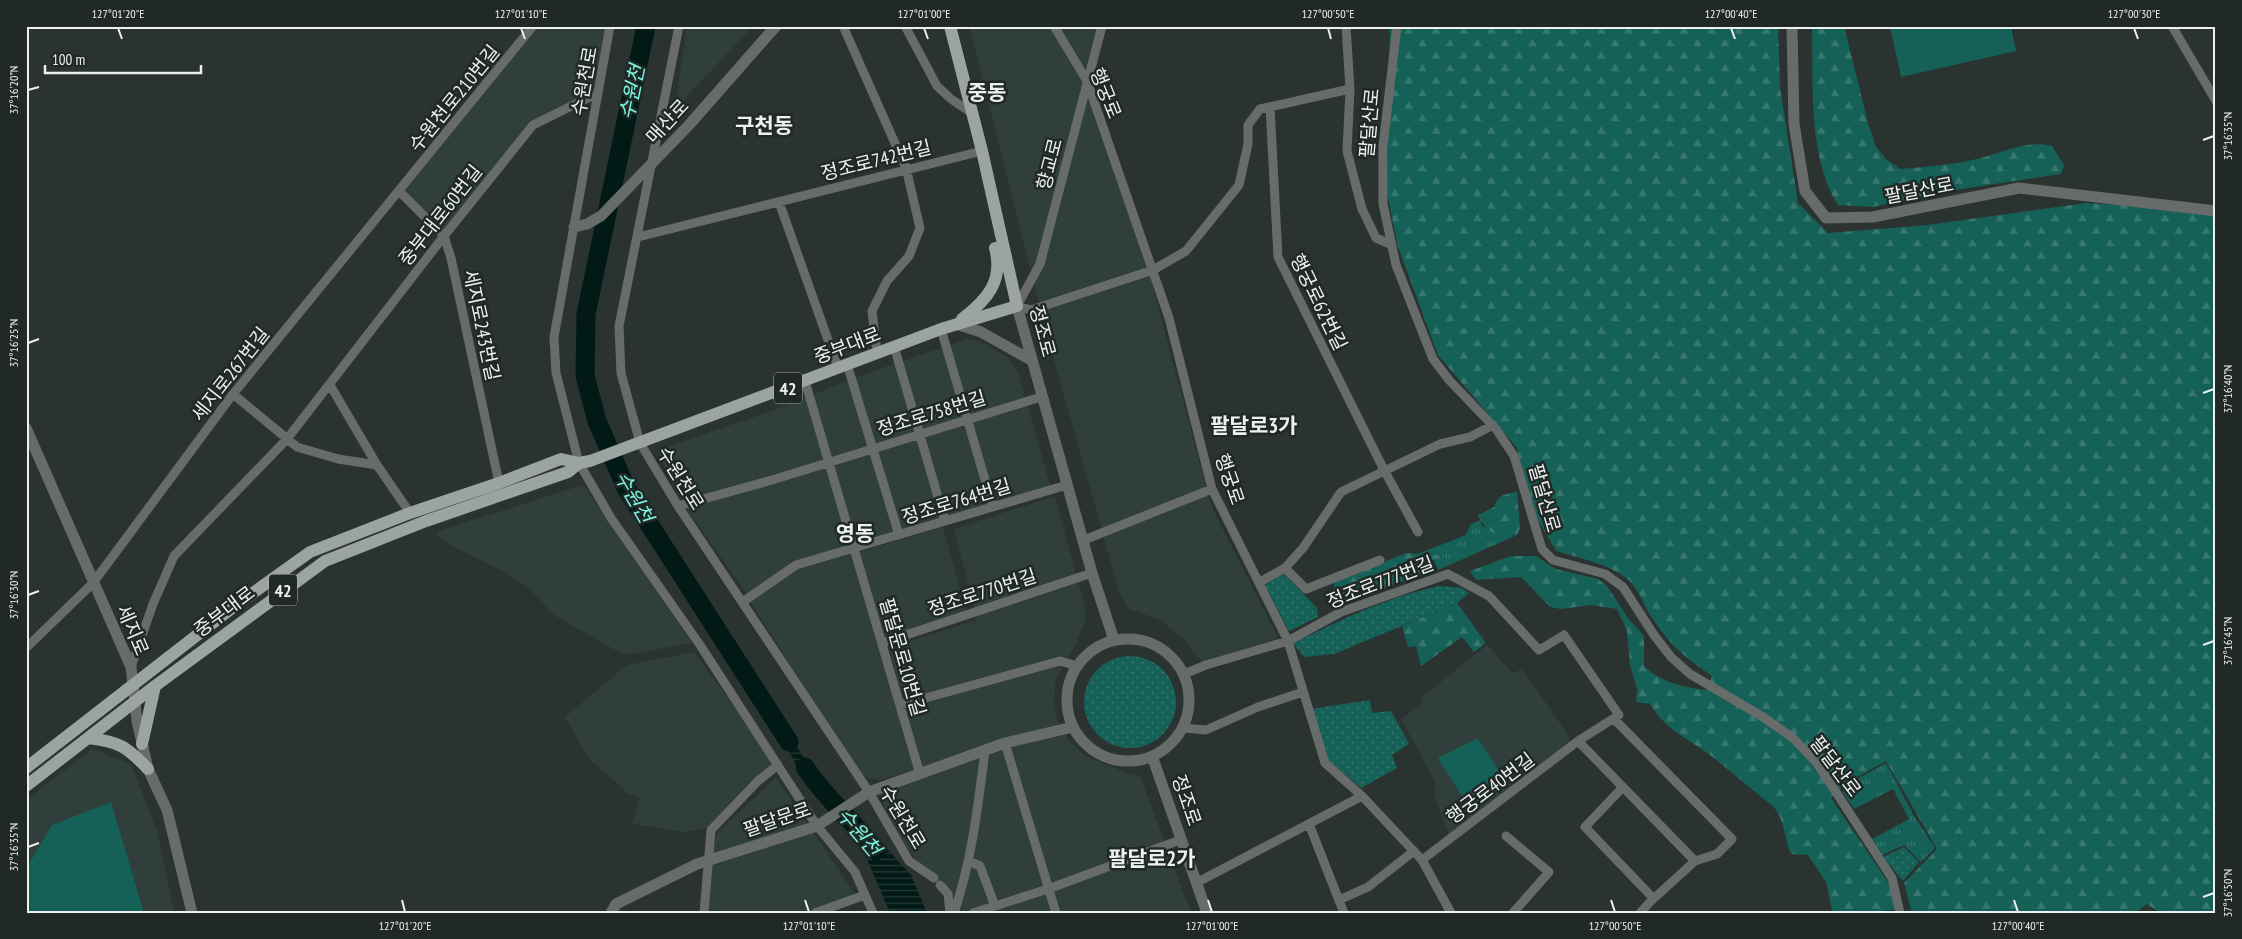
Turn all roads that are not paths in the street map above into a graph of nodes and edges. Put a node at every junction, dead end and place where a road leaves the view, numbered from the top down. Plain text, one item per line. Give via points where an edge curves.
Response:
1 (533, 26) edge
2 (610, 26) edge
3 (679, 26) edge
4 (776, 26) edge
5 (843, 26) edge
6 (905, 26) edge
7 (950, 26) edge
8 (1054, 26) edge
9 (1102, 26) edge
10 (1346, 26) edge
11 (1397, 26) edge
12 (1792, 26) edge
13 (2172, 26) edge
14 (1087, 81) junction
15 (1350, 89) junction
16 (598, 93) junction
17 (2216, 101) edge
18 (1270, 107) junction
19 (972, 113) junction
20 (982, 151) junction
21 (647, 168) junction
22 (906, 168) junction
23 (399, 191) junction
24 (779, 202) junction
25 (2216, 211) edge
26 (998, 223) junction
27 (574, 227) junction
28 (444, 236) junction
29 (638, 237) junction
30 (1390, 244) junction
31 (1153, 270) junction
32 (1017, 306) junction
33 (956, 324) junction
34 (941, 328) junction
35 (894, 346) junction
36 (877, 353) junction
37 (1031, 360) junction
38 (843, 366) junction
39 (805, 381) junction
40 (330, 384) junction
41 (233, 394) junction
42 (1041, 397) junction
43 (968, 419) junction
44 (1493, 425) junction
45 (26, 430) edge
46 (920, 434) junction
47 (288, 439) junction
48 (637, 444) junction
49 (874, 448) junction
50 (585, 462) junction
51 (830, 462) junction
52 (377, 466) junction
53 (1384, 470) junction
54 (499, 483) junction
55 (1067, 485) junction
56 (1212, 489) junction
57 (678, 506) junction
58 (993, 507) junction
59 (410, 513) junction
60 (945, 521) junction
61 (1418, 532) dead end
62 (899, 535) junction
63 (1084, 540) junction
64 (855, 548) junction
65 (1380, 560) dead end
66 (1285, 568) junction
67 (1092, 573) junction
68 (1260, 582) junction
69 (93, 583) junction
70 (744, 602) junction
71 (1114, 640) junction
72 (1288, 641) junction
73 (882, 643) junction
74 (26, 648) edge
75 (1078, 666) junction
76 (131, 667) junction
77 (1184, 674) junction
78 (155, 686) junction
79 (132, 687) junction
80 (1303, 692) junction
81 (135, 702) junction
82 (900, 705) junction
83 (1614, 719) junction
84 (1073, 727) junction
85 (1183, 728) junction
86 (88, 738) junction
87 (1578, 741) junction
88 (1005, 743) junction
89 (142, 744) junction
90 (985, 751) junction
91 (1152, 756) junction
92 (778, 765) junction
93 (26, 768) edge
94 (148, 769) junction
95 (920, 774) junction
96 (26, 786) edge
97 (1623, 787) junction
98 (866, 794) junction
99 (1362, 796) junction
100 (819, 824) junction
101 (1309, 824) junction
102 (1506, 836) dead end
103 (1180, 840) junction
104 (1414, 851) junction
105 (707, 860) junction
106 (1422, 860) junction
107 (968, 861) junction
108 (1695, 861) junction
109 (1196, 883) junction
110 (1048, 889) junction
111 (865, 894) junction
112 (1653, 898) junction
113 (1339, 900) junction
114 (995, 906) junction
115 (192, 913) edge
116 (611, 913) edge
117 (704, 913) edge
118 (815, 913) edge
119 (873, 913) edge
120 (952, 913) edge
121 (973, 913) edge
122 (1056, 913) edge
123 (1207, 913) edge
124 (1344, 913) edge
125 (1451, 913) edge
126 (1512, 913) edge
127 (1640, 913) edge
128 (1900, 913) edge

1 - 23 street, 수원천로210번길
2 - 16 street, 수원천로
3 - 21 street, 수원천로
4 - 21 street, 매산로
5 - 22 street
6 - 19 street via 937,86
7 - 19 main road, 정조로
8 - 14 street, 행궁로
9 - 14 street, 향교로
10 - 15 street
11 - 30 street, 팔달산로 via 1383,146 1383,204
12 - 25 street, 팔달산로 via 1794,124 1805,191 1826,218 1873,217 2019,188
13 - 17 street
14 - 31 street, 행궁로
14 - 32 street, 향교로 via 1040,264
15 - 18 street
15 - 30 street via 1347,150 1360,201 1376,238
16 - 27 street, 수원천로
16 - 28 street, 중부대로60번길 via 533,125
18 - 31 street via 1260,109 1248,125 1248,144 1239,185 1186,251
18 - 53 street, 행궁로62번길 via 1278,257
19 - 20 main road, 정조로
20 - 22 street, 정조로742번길
20 - 26 main road, 정조로
21 - 27 street, 매산로 via 601,216 588,224
21 - 29 street, 수원천로
22 - 24 street, 정조로742번길
22 - 36 street via 920,228 909,256 887,281 872,311
23 - 28 street, 세지로243번길
23 - 41 street, 세지로267번길
24 - 29 street, 정조로742번길
24 - 38 street
26 - 32 main road, 정조로
26 - 33 main road via 993,240 999,269 996,279 984,300
27 - 50 street, 수원천로 via 554,337 556,373
28 - 40 street, 중부대로60번길
28 - 54 street, 세지로243번길
29 - 48 street, 수원천로 via 619,326 621,373
30 - 44 street, 팔달산로 via 1433,359 1448,380
31 - 32 street via 1031,310
31 - 56 street, 행궁로 via 1170,318
32 - 33 main road, 중부대로 / 42
32 - 37 street, 정조로
33 - 34 main road, 중부대로 / 42
33 - 37 street via 981,332
34 - 35 main road, 중부대로 / 42
34 - 43 street
35 - 36 main road, 중부대로 / 42
35 - 46 street
36 - 38 main road, 중부대로 / 42
37 - 42 street, 정조로
38 - 39 main road, 중부대로 / 42
38 - 49 street
39 - 48 main road, 중부대로 / 42
39 - 51 street, 팔달문로10번길
40 - 47 street, 중부대로60번길
40 - 52 street
41 - 47 street
41 - 69 street, 세지로267번길
42 - 43 street, 정조로758번길
42 - 55 street, 정조로
43 - 46 street, 정조로758번길
43 - 58 street
44 - 53 street via 1470,437 1440,444
44 - 128 street, 팔달산로 via 1514,456 1542,549 1553,560 1605,574 1623,587 1654,635 1690,674 1764,716 1793,738 1817,763 1892,878
45 - 69 street, 세지로
46 - 49 street, 정조로758번길
46 - 60 street
47 - 52 street via 298,447
47 - 76 street, 중부대로60번길 via 174,556
48 - 50 main road, 중부대로 / 42
48 - 57 street, 수원천로
49 - 51 street, 정조로758번길
49 - 62 street
50 - 54 main road, 중부대로 / 42 via 561,459
50 - 78 main road, 중부대로 / 42 via 568,472 426,521 325,561
50 - 92 street, 수원천로 via 611,518 700,645
51 - 57 street, 정조로758번길
51 - 64 street, 팔달문로10번길
52 - 59 street
53 - 61 street, 행궁로62번길
53 - 66 street via 1341,492 1303,548
54 - 59 main road, 중부대로 / 42
55 - 58 street, 정조로764번길
55 - 63 street, 정조로
56 - 63 street
56 - 68 street, 행궁로
57 - 70 street, 수원천로
58 - 60 street, 정조로764번길
59 - 79 main road, 중부대로 / 42 via 310,552 232,608
60 - 62 street, 정조로764번길
62 - 64 street, 정조로764번길
63 - 67 street, 정조로
64 - 70 street, 정조로764번길 via 796,565
64 - 73 street, 팔달문로10번길
65 - 66 street via 1306,589
66 - 68 street
67 - 71 street, 정조로
67 - 73 street, 정조로770번길
68 - 72 street, 행궁로
69 - 74 street, 세지로267번길
69 - 76 street, 세지로
70 - 98 street, 수원천로
71 - 75 street via 1094,650
71 - 77 street via 1135,639 1155,645 1172,657
72 - 77 street, 정조로777번길
72 - 80 street, 행궁로
72 - 83 street, 정조로777번길 via 1341,612 1448,574 1489,596 1539,650 1564,634 1619,715
73 - 82 street, 팔달문로10번길
75 - 82 street via 1060,660
75 - 84 street via 1069,685 1068,706
76 - 79 street, 세지로
77 - 85 street via 1190,702
78 - 81 main road, 중부대로 / 42
78 - 89 main road
79 - 81 street, 세지로
79 - 93 main road, 중부대로 / 42
80 - 85 street via 1206,730
80 - 99 street, 행궁로 via 1325,762
81 - 86 main road, 중부대로 / 42
81 - 89 street, 세지로
82 - 95 street, 팔달문로10번길
83 - 87 street, 행궁로40번길
83 - 108 street via 1732,839 1717,854
84 - 88 street, 팔달문로
84 - 91 street via 1084,742 1115,760 1134,761
85 - 91 street via 1170,745
86 - 94 main road via 113,741 130,750
86 - 96 main road, 중부대로 / 42
87 - 97 street
87 - 106 street, 행궁로40번길
88 - 90 street, 팔달문로
88 - 110 street
89 - 94 street, 세지로
90 - 95 street, 팔달문로
90 - 107 street
91 - 103 street, 정조로
92 - 100 street, 수원천로
92 - 105 street via 711,830
94 - 115 street, 세지로 via 167,810
95 - 98 street, 팔달문로
97 - 108 street
97 - 112 street via 1585,828
98 - 100 street, 팔달문로
98 - 120 street, 수원천로 via 909,861 937,881 948,894
99 - 101 street
99 - 104 street, 행궁로
100 - 105 street, 팔달문로
100 - 111 street, 수원천로 via 855,872
101 - 109 street
101 - 113 street
102 - 126 street via 1549,872
103 - 109 street, 정조로
103 - 110 street
104 - 106 street, 행궁로
104 - 113 street via 1368,887
105 - 116 street, 팔달문로 via 616,904
105 - 117 street
106 - 125 street, 행궁로
107 - 114 street via 980,866
107 - 120 street, 수원천로
108 - 112 street
109 - 123 street, 정조로
110 - 114 street
110 - 122 street
111 - 118 street
111 - 119 street, 수원천로
112 - 127 street
113 - 124 street
114 - 121 street

